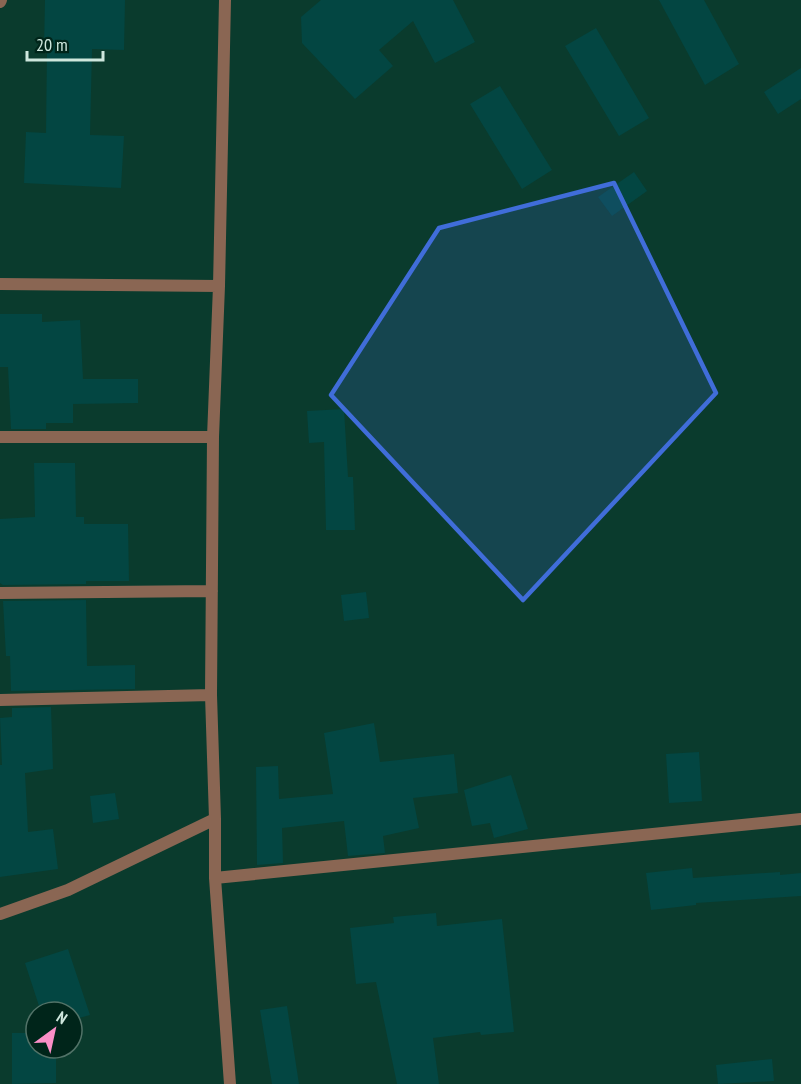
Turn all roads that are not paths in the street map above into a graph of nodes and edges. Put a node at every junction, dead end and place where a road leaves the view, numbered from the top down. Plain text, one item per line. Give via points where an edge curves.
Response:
1 (225, 0) edge
2 (0, 284) edge
3 (219, 286) junction
4 (0, 437) edge
5 (213, 437) junction
6 (212, 591) junction
7 (0, 593) edge
8 (212, 695) junction
9 (0, 700) edge
10 (215, 819) junction
11 (801, 819) edge
12 (215, 878) junction
13 (0, 914) edge
14 (230, 1084) edge

1 - 3 street
2 - 3 street
3 - 5 street
4 - 5 street
5 - 6 street
6 - 7 street
6 - 8 street
8 - 9 street
8 - 10 street
10 - 12 street
10 - 13 street via 68,890
11 - 12 street
12 - 14 street

